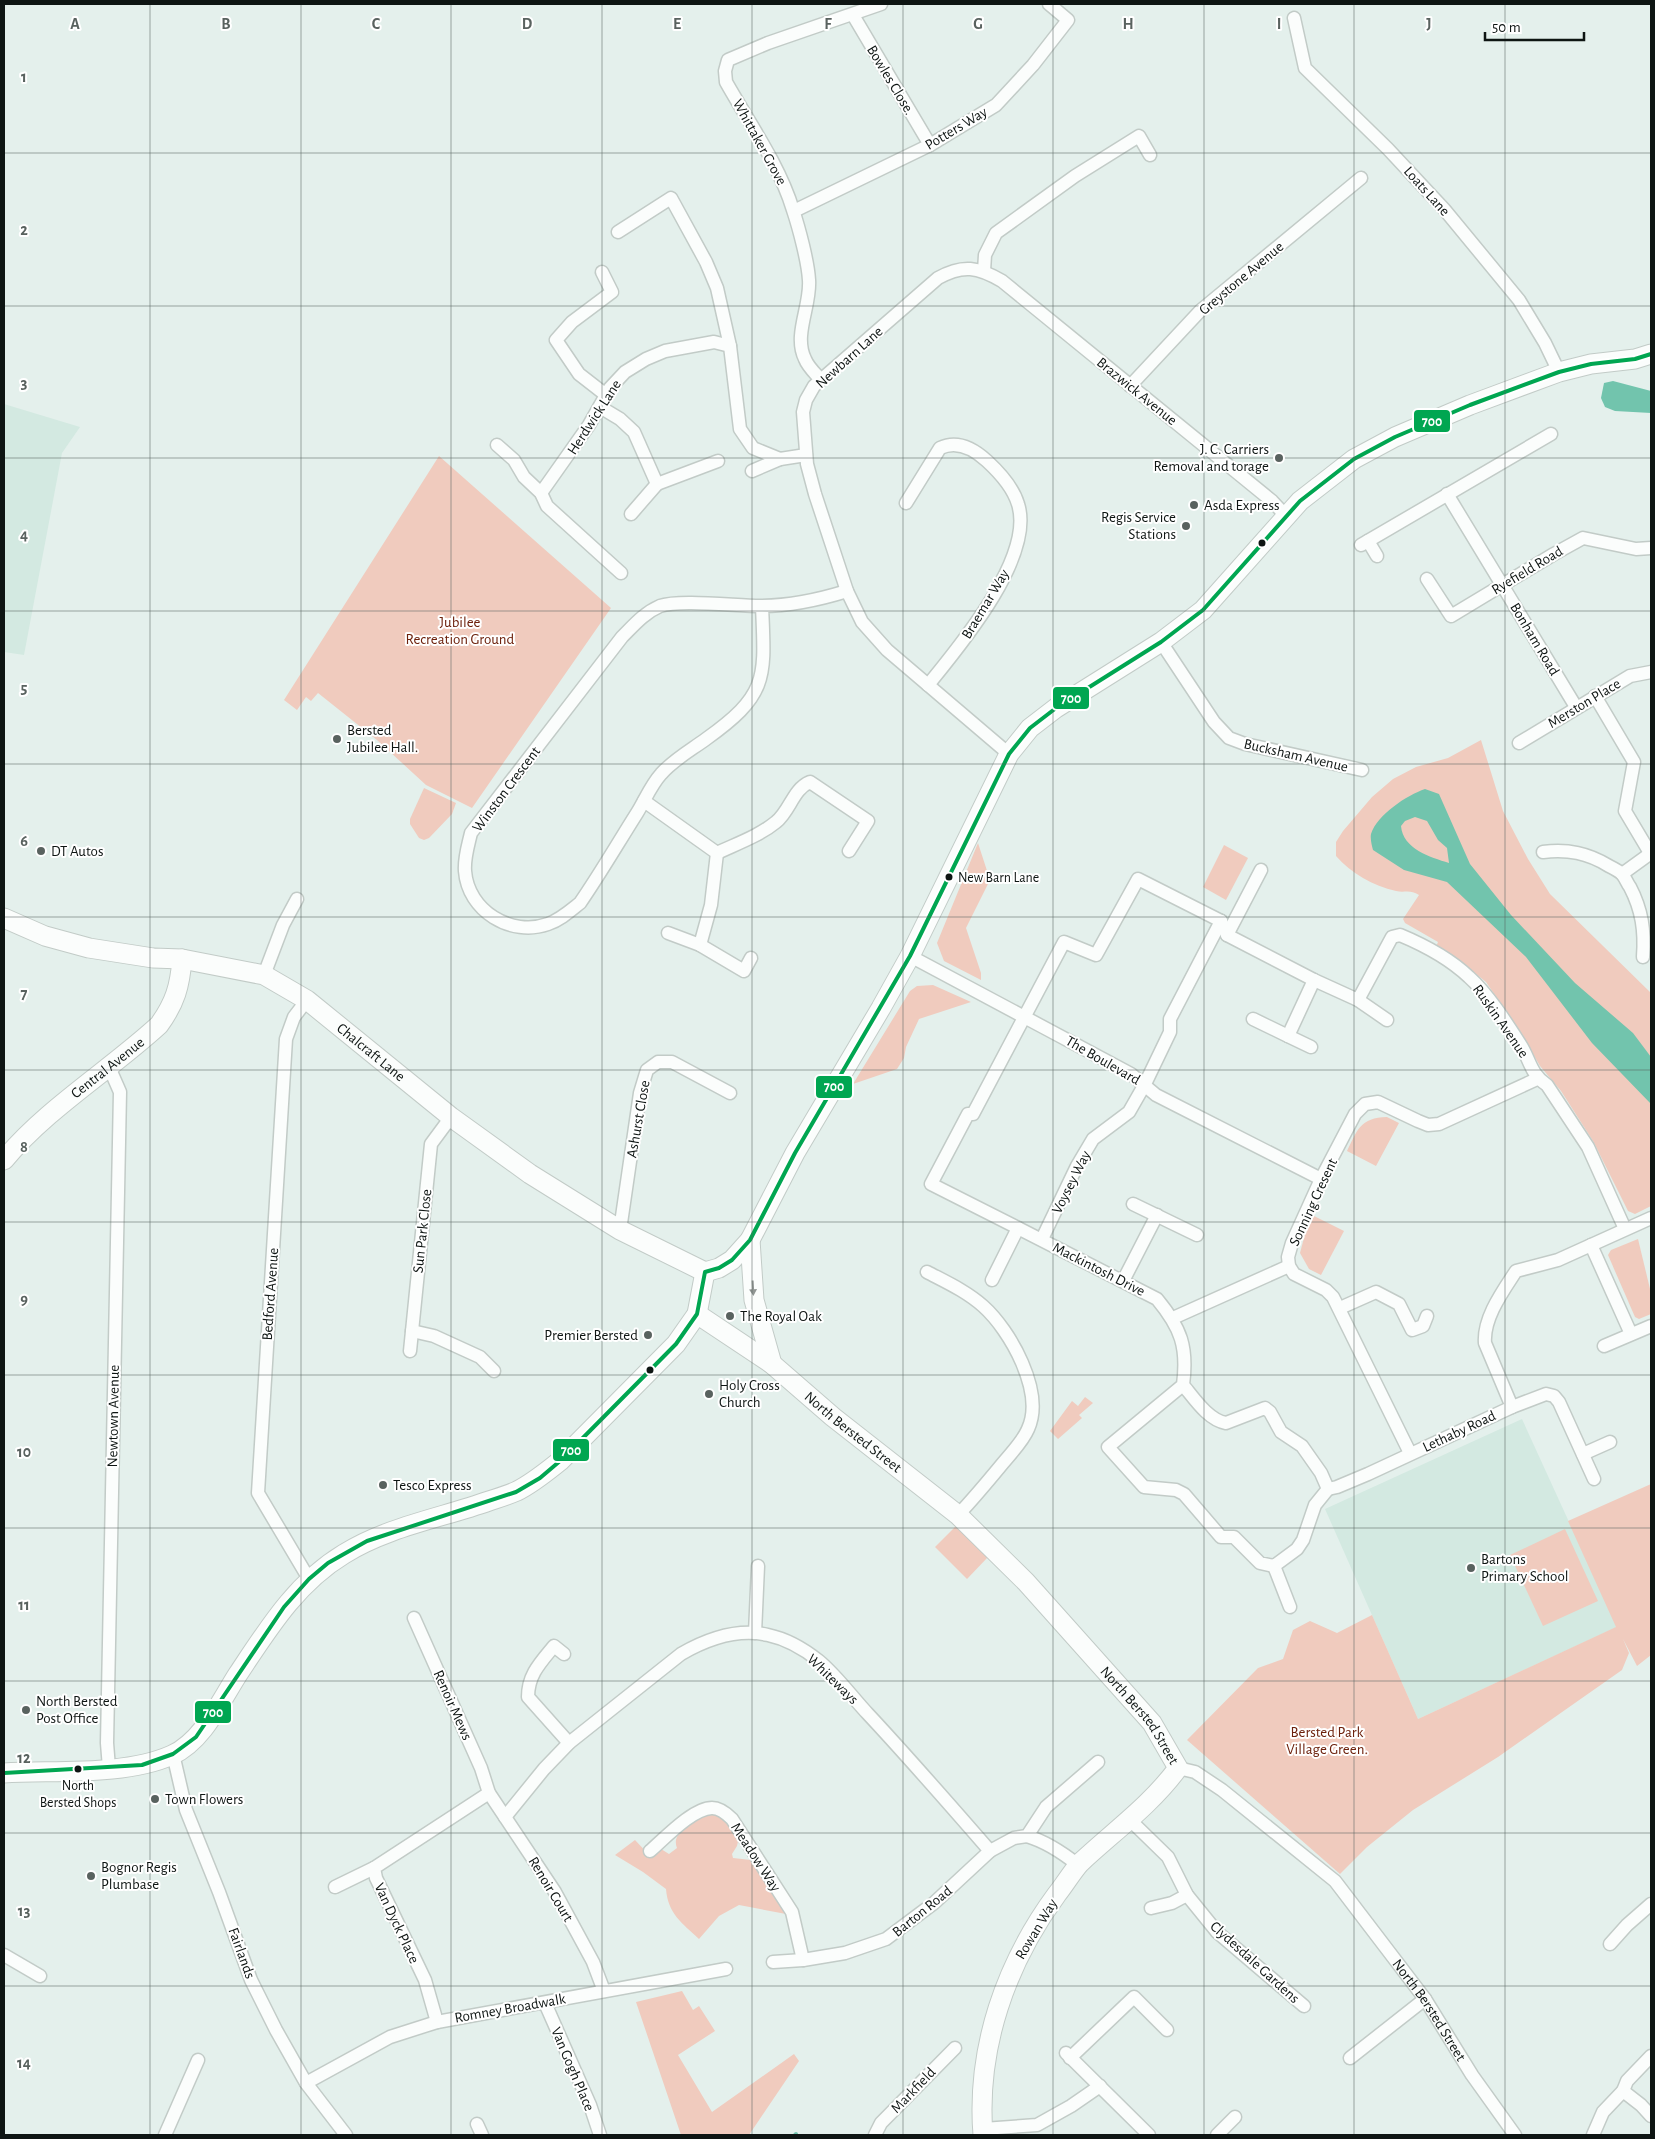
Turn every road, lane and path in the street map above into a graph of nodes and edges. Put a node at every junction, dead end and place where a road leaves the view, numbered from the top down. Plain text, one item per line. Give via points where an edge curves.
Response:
1 (881, 4) edge
2 (1049, 4) edge
3 (853, 15) junction
4 (1294, 18) dead end
5 (930, 145) junction
6 (1150, 155) dead end
7 (1361, 178) dead end
8 (794, 211) junction
9 (618, 232) dead end
10 (984, 271) junction
11 (602, 272) dead end
12 (730, 346) junction
13 (1646, 359) edge
14 (1559, 372) junction
15 (821, 380) junction
16 (1130, 386) junction
17 (606, 394) junction
18 (600, 407) junction
19 (1551, 434) dead end
20 (497, 446) dead end
21 (806, 455) junction
22 (780, 459) junction
23 (718, 461) dead end
24 (752, 471) dead end
25 (657, 484) junction
26 (541, 493) junction
27 (1447, 494) junction
28 (906, 503) dead end
29 (631, 514) dead end
30 (1286, 516) junction
31 (1651, 548) edge
32 (1377, 556) dead end
33 (621, 573) dead end
34 (1426, 578) dead end
35 (1502, 585) junction
36 (847, 591) junction
37 (762, 606) junction
38 (1161, 642) junction
39 (1651, 672) edge
40 (928, 685) junction
41 (1595, 696) junction
42 (1576, 707) junction
43 (1519, 743) dead end
44 (1009, 754) junction
45 (1362, 770) dead end
46 (644, 801) junction
47 (849, 851) dead end
48 (1543, 852) dead end
49 (717, 853) junction
50 (1651, 853) edge
51 (1261, 870) dead end
52 (1622, 874) junction
53 (297, 899) dead end
54 (4, 918) edge
55 (1221, 921) junction
56 (668, 933) dead end
57 (1227, 935) junction
58 (700, 945) junction
59 (910, 956) junction
60 (1643, 957) dead end
61 (751, 958) dead end
62 (182, 959) junction
63 (264, 975) junction
64 (1314, 980) junction
65 (307, 1000) junction
66 (1358, 1000) junction
67 (1024, 1017) junction
68 (1253, 1019) dead end
69 (1387, 1020) dead end
70 (1288, 1036) junction
71 (1311, 1047) dead end
72 (109, 1067) junction
73 (1537, 1079) junction
74 (1145, 1084) junction
75 (730, 1093) dead end
76 (451, 1117) junction
77 (4, 1160) edge
78 (1321, 1179) junction
79 (1133, 1204) dead end
80 (1157, 1215) junction
81 (1651, 1218) edge
82 (1018, 1228) junction
83 (1625, 1229) junction
84 (620, 1230) junction
85 (1197, 1235) dead end
86 (1042, 1239) junction
87 (750, 1240) junction
88 (1592, 1245) junction
89 (1289, 1266) junction
90 (705, 1272) junction
91 (927, 1272) dead end
92 (992, 1280) dead end
93 (1122, 1280) junction
94 (1340, 1308) junction
95 (697, 1314) junction
96 (1427, 1316) dead end
97 (1172, 1318) junction
98 (1651, 1326) edge
99 (412, 1331) junction
100 (1631, 1334) junction
101 (1604, 1346) dead end
102 (410, 1351) dead end
103 (772, 1364) junction
104 (494, 1371) dead end
105 (1182, 1385) junction
106 (1512, 1407) junction
107 (1610, 1442) dead end
108 (1410, 1453) junction
109 (1583, 1454) junction
110 (1594, 1479) dead end
111 (1328, 1489) junction
112 (958, 1515) junction
113 (758, 1566) dead end
114 (1274, 1566) junction
115 (309, 1579) junction
116 (1290, 1607) dead end
117 (414, 1618) dead end
118 (755, 1632) junction
119 (564, 1654) dead end
120 (569, 1743) junction
121 (173, 1754) junction
122 (1098, 1762) dead end
123 (109, 1768) junction
124 (1178, 1768) junction
125 (4, 1773) edge
126 (488, 1793) junction
127 (505, 1817) junction
128 (1128, 1819) junction
129 (1027, 1836) junction
130 (650, 1851) dead end
131 (990, 1851) junction
132 (1078, 1865) junction
133 (374, 1868) junction
134 (335, 1887) dead end
135 (1187, 1895) junction
136 (1651, 1904) edge
137 (1151, 1908) dead end
138 (1610, 1944) dead end
139 (4, 1955) edge
140 (803, 1960) junction
141 (773, 1962) dead end
142 (726, 1969) dead end
143 (40, 1976) dead end
144 (604, 1991) junction
145 (1425, 1999) junction
146 (545, 2002) junction
147 (1304, 2006) dead end
148 (437, 2022) junction
149 (1167, 2030) dead end
150 (955, 2048) dead end
151 (1651, 2056) edge
152 (1350, 2058) dead end
153 (198, 2060) dead end
154 (306, 2083) junction
155 (1100, 2086) junction
156 (1622, 2091) junction
157 (1651, 2116) edge
158 (1235, 2117) dead end
159 (983, 2132) edge
160 (164, 2135) edge
161 (346, 2135) edge
162 (600, 2135) edge
163 (875, 2135) edge
164 (1148, 2135) edge
165 (1217, 2135) edge
166 (1515, 2135) edge
167 (1593, 2135) edge

1 - 3 street, Whittaker Grove
2 - 5 street, Potters Way via 1068,20 1033,65 996,105
3 - 5 street, Bowles Close.
3 - 8 street, Whittaker Grove via 728,60 726,82 785,186
4 - 14 street, Loats Lane via 1305,68 1388,149 1450,217 1519,300
5 - 8 street, Potters Way
6 - 10 street via 1139,136 1075,176 996,233 985,255
7 - 16 street, Greystone Avenue via 1200,311
8 - 15 street, Whittaker Grove via 809,280 801,348 805,360
9 - 12 street via 671,198 717,288
10 - 15 street, Newbarn Lane via 963,268 938,278
10 - 16 street, Brazwick Avenue via 1018,293
11 - 17 street via 612,292 572,322 556,340 579,374
12 - 17 street, Herdwick Lane via 714,342 655,354 616,379
12 - 22 street via 740,429 753,448
13 - 14 street via 1591,364
14 - 30 street via 1470,405 1370,449 1325,480
15 - 21 street, Newbarn Lane via 806,400 803,412
16 - 30 street, Brazwick Avenue via 1272,501
17 - 18 street, Herdwick Lane
18 - 25 street via 634,432
18 - 26 street, Herdwick Lane
19 - 27 street
20 - 26 street via 514,460
21 - 22 street
21 - 36 street, Newbarn Lane via 815,494
22 - 24 street
23 - 25 street
25 - 29 street
26 - 33 street via 547,506
27 - 32 street via 1365,543
27 - 35 street, Bonham Road
28 - 40 street, Braemar Way via 940,448 956,444 984,459 1001,475 1018,503 1020,514 1016,545 1002,580 965,640
30 - 38 street via 1203,610
31 - 35 street, Ryefield Road via 1583,538
34 - 35 street, Ryefield Road via 1451,616
35 - 42 street, Bonham Road
36 - 37 street, Winston Crescent via 811,601
36 - 40 street, Newbarn Lane via 862,622 887,650
37 - 46 street, Winston Crescent via 764,663 760,685 741,712 661,774
37 - 46 street, Winston Crescent via 662,605 639,620 622,637 471,833 465,872 469,891 497,921 512,926 547,924 563,917 580,903
38 - 44 street via 1056,708 1030,728
38 - 45 street, Bucksham Avenue via 1214,722 1229,738
39 - 41 street, Merston Place via 1630,676
40 - 44 street, Newbarn Lane
41 - 42 street, Merston Place
41 - 50 street via 1634,762 1624,811
42 - 43 street, Merston Place
44 - 59 street
46 - 49 street
47 - 49 street via 868,821 810,782 802,785 778,821
48 - 52 street via 1576,852
49 - 58 street via 711,906
50 - 52 street
51 - 57 street
52 - 60 street via 1642,916
53 - 63 street
54 - 62 street, Chalcraft Lane via 45,936 89,948
55 - 57 street
55 - 67 street via 1138,880 1096,955 1064,942
55 - 74 street via 1170,1019 1170,1032
56 - 58 street
57 - 64 street
58 - 61 street via 744,972
59 - 67 street, The Boulevard
59 - 87 street via 795,1152
62 - 63 street, Chalcraft Lane
62 - 72 street, Central Avenue via 180,985 169,1012 159,1025
63 - 65 street, Chalcraft Lane
64 - 66 street
64 - 70 street
65 - 76 street, Chalcraft Lane
65 - 115 street, Bedford Avenue via 294,1017 286,1039 258,1493
66 - 69 street
66 - 73 street, Ruskin Avenue via 1392,937 1400,935 1410,939 1452,963 1480,987 1521,1045
67 - 74 street, The Boulevard
67 - 82 street, Mackintosh Drive via 974,1114 968,1114 930,1184
68 - 70 street
70 - 71 street
72 - 77 street, Central Avenue via 14,1147
72 - 123 street, Newtown Avenue via 120,1092
73 - 78 street, Sonning Cresent via 1439,1124 1428,1125 1378,1102 1365,1104 1355,1114
73 - 83 street, Ruskin Avenue via 1547,1084 1588,1147
74 - 78 street, The Boulevard via 1156,1095
74 - 86 street, Voysey Way via 1129,1112 1093,1139
75 - 84 street, Ashurst Close via 672,1062 658,1062 647,1070 640,1093
76 - 84 street, Chalcraft Lane via 530,1174
76 - 99 street, Sun Park Close via 431,1144
78 - 89 street, Sonning Cresent via 1292,1243
79 - 80 street
80 - 85 street
80 - 93 street
81 - 83 street, Lethaby Road
82 - 86 street, Mackintosh Drive
82 - 92 street
83 - 88 street, Lethaby Road
84 - 90 street, Chalcraft Lane
86 - 93 street, Mackintosh Drive
87 - 90 street via 732,1260
87 -> 103 street via 754,1300
88 - 100 street
88 - 106 street, Lethaby Road via 1558,1260 1516,1271 1494,1308 1484,1333 1485,1343
89 - 94 street, Sonning Cresent via 1294,1274 1334,1296
89 - 97 street
90 - 95 street
91 - 112 street via 983,1306 1007,1333 1022,1362 1031,1397 1032,1416 1028,1429
93 - 97 street, Mackintosh Drive via 1157,1299
94 - 96 street via 1376,1292 1399,1304 1412,1330 1423,1326
94 - 108 street, Sonning Cresent
95 - 103 street, North Bersted Street
95 - 115 street via 676,1344 540,1478 507,1495 366,1541 328,1563
97 - 105 street, Mackintosh Drive via 1184,1346 1186,1364
98 - 100 street
99 - 102 street, Sun Park Close
99 - 104 street via 434,1336 480,1357
100 - 101 street
103 - 112 street, North Bersted Street via 833,1417
105 - 111 street via 1221,1422 1265,1408 1281,1432 1302,1446
105 - 114 street via 1108,1446 1144,1487 1176,1490 1184,1494 1221,1537 1234,1537 1260,1563
106 - 108 street, Lethaby Road
106 - 109 street via 1546,1394 1554,1396
107 - 109 street
108 - 111 street, Lethaby Road
109 - 110 street
111 - 114 street via 1315,1505 1297,1549
112 - 124 street, North Bersted Street via 1026,1582 1146,1717
113 - 118 street
114 - 116 street
115 - 121 street via 284,1607 196,1737
117 - 126 street, Renoir Mews via 481,1768
118 - 120 street, Whiteways via 701,1642 681,1654
118 - 131 street, Whiteways via 797,1646 820,1662
119 - 120 street via 554,1646 534,1670 528,1685 528,1697
120 - 127 street, Whiteways
121 - 123 street via 142,1765
121 - 154 street, Fairlands via 186,1810 251,1980
122 - 129 street via 1046,1807
123 - 125 street
124 - 128 street, Rowan Way via 1156,1795
124 - 145 street, North Bersted Street via 1195,1772 1222,1790 1335,1881
126 - 127 street, Renoir Court
126 - 133 street, Van Dyck Place
127 - 144 street, Renoir Court via 555,1892 593,1962
128 - 132 street, Rowan Way
128 - 135 street, Clydesdale Gardens via 1168,1858
129 - 131 street, Barton Road via 1014,1838
129 - 132 street via 1058,1850
130 - 140 street, Meadow Way via 697,1811 712,1808 722,1811 732,1819 792,1912
131 - 140 street, Barton Road via 934,1903 886,1939 845,1953
132 - 159 street, Rowan Way via 1031,1932 1006,1982 993,2022 987,2058
133 - 134 street
133 - 148 street, Van Dyck Place via 425,1980
135 - 137 street
135 - 147 street, Clydesdale Gardens via 1217,1932
136 - 138 street
139 - 143 street
140 - 141 street, Barton Road
142 - 144 street, Romney Broadwalk
144 - 146 street, Romney Broadwalk
145 - 152 street
145 - 166 street, North Bersted Street via 1472,2075
146 - 148 street, Romney Broadwalk
146 - 162 street, Van Gogh Place
148 - 154 street, Romney Broadwalk via 390,2037
149 - 155 street via 1134,1997 1068,2056
150 - 163 street, Markfield via 881,2123
151 - 156 street via 1627,2081
153 - 160 street
154 - 161 street, Fairlands
155 - 159 street via 1037,2125
155 - 164 street
156 - 157 street
156 - 167 street via 1603,2112
158 - 165 street

